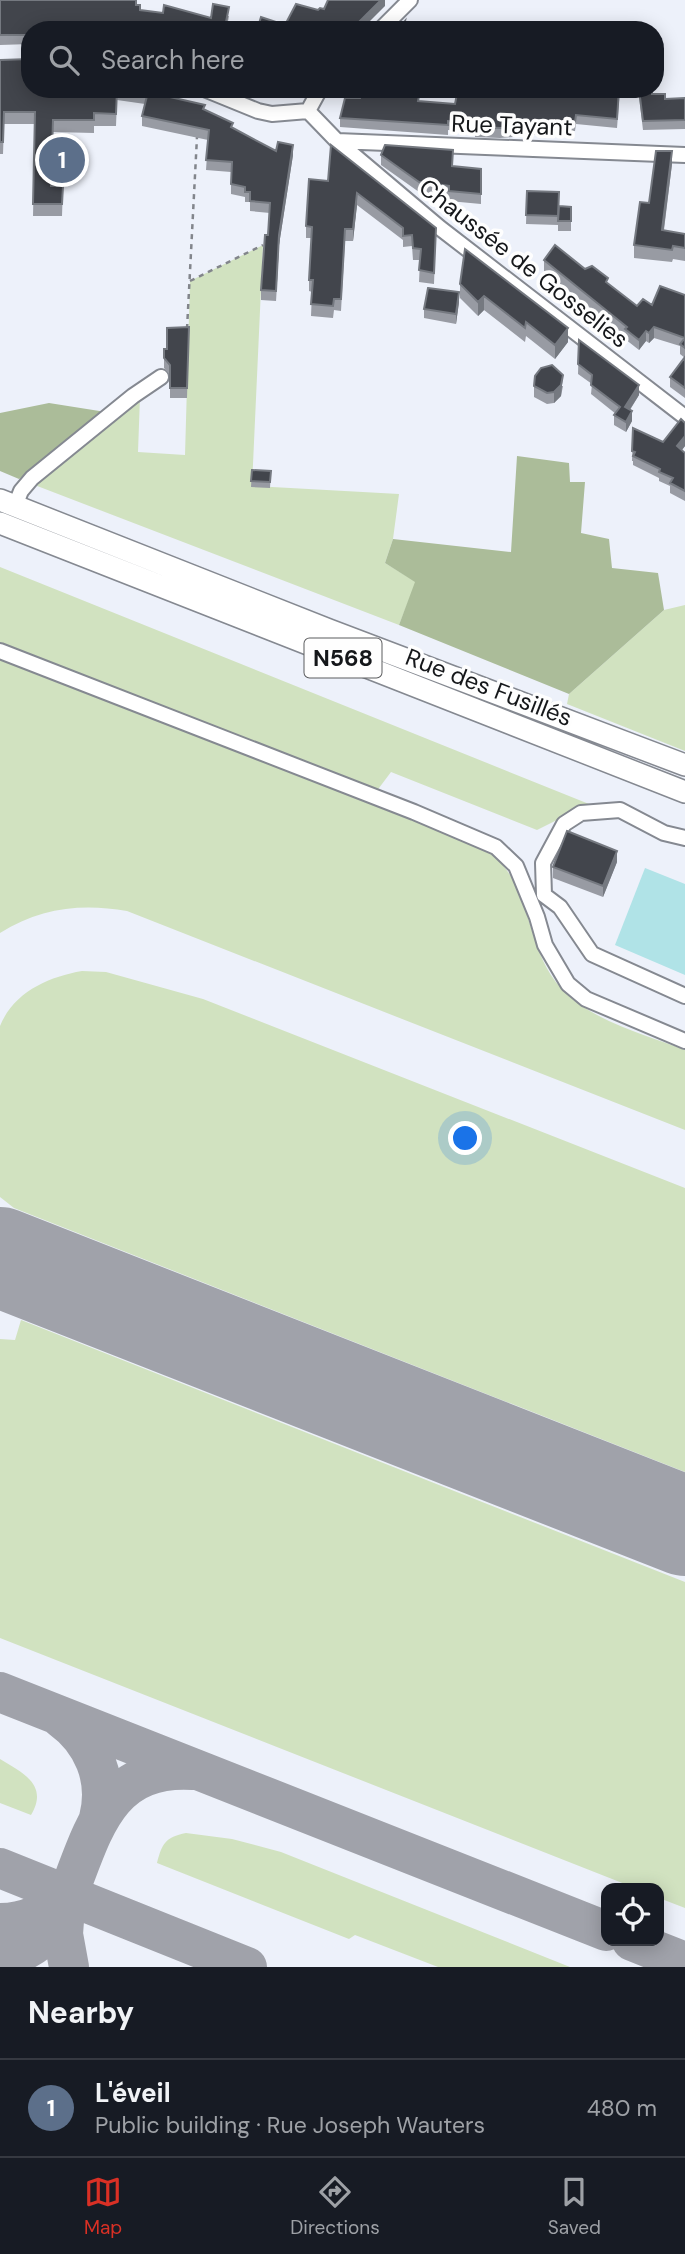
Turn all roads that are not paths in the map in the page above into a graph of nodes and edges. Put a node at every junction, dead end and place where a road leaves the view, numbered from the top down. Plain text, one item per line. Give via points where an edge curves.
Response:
1 (404, 3) edge
2 (388, 21) edge
3 (226, 98) edge
4 (315, 98) edge
5 (308, 111) junction
6 (337, 141) junction
7 (685, 155) edge
8 (161, 377) dead end
9 (685, 417) edge
10 (8, 503) edge
11 (0, 523) edge
12 (0, 651) edge
13 (685, 765) edge
14 (685, 792) edge
15 (685, 838) edge
16 (537, 898) junction
17 (685, 996) edge
18 (685, 1041) edge

1 - 2 street
3 - 5 street via 272,114
4 - 5 street
5 - 6 street, Chaussée de Gosselies
6 - 7 street, Rue Tayant
6 - 9 street, Chaussée de Gosselies via 440,228
8 - 10 street via 32,478
10 - 13 highway, Rue des Fusillés / N568
11 - 14 highway, Rue des Fusillés / N568
12 - 16 street via 496,847 516,866
15 - 16 street via 664,833 620,810 581,813 564,824 543,863
16 - 17 street via 560,907 592,954
16 - 18 street via 545,945 568,984 586,999

